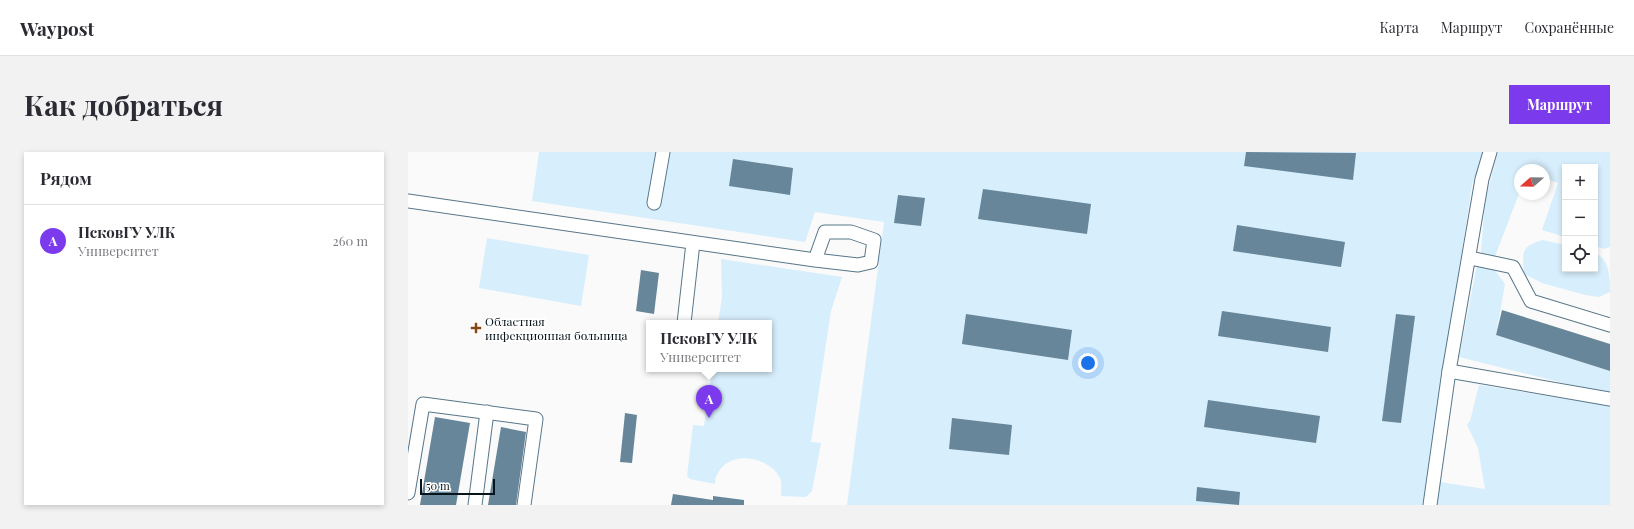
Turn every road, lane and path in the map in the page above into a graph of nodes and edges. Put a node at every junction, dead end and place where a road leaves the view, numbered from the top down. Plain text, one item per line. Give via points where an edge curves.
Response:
1 (663, 152) edge
2 (1490, 152) edge
3 (408, 201) edge
4 (654, 203) dead end
5 (693, 243) junction
6 (1470, 258) junction
7 (815, 260) dead end
8 (684, 320) edge
9 (1610, 325) edge
10 (1449, 371) junction
11 (1610, 399) edge
12 (487, 412) junction
13 (408, 493) edge
14 (475, 505) edge
15 (524, 505) edge
16 (1430, 505) edge

1 - 4 lane
2 - 6 lane via 1482,179
3 - 5 lane
5 - 7 lane
5 - 8 lane
6 - 9 lane via 1513,267 1531,301
6 - 10 lane
10 - 11 lane
10 - 16 lane
12 - 13 lane via 423,404
12 - 14 lane
12 - 15 lane via 536,419

